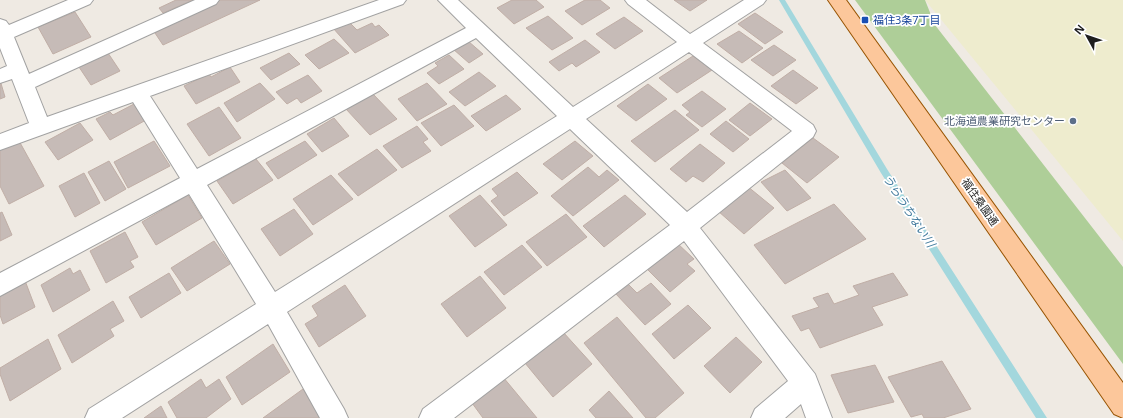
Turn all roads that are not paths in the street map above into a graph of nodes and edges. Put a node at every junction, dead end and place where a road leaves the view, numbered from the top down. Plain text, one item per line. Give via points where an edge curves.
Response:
1 (84, 0) edge
2 (210, 0) edge
3 (397, 0) edge
4 (447, 0) edge
5 (634, 0) edge
6 (757, 0) edge
7 (837, 0) edge
8 (479, 29) junction
9 (2, 30) edge
10 (691, 43) junction
11 (14, 77) edge
12 (138, 93) junction
13 (572, 117) junction
14 (41, 128) junction
15 (0, 142) edge
16 (192, 182) junction
17 (686, 226) junction
18 (0, 285) edge
19 (271, 307) junction
20 (806, 383) junction
21 (1123, 405) edge
22 (98, 418) edge
23 (335, 418) edge
24 (432, 418) edge
25 (764, 418) edge
26 (819, 418) edge

1 - 9 street
2 - 11 street
3 - 12 street
4 - 8 street
5 - 10 street
6 - 10 street
7 - 21 main road, 福住桑園通
8 - 13 street
8 - 16 street
9 - 11 street
10 - 13 street
10 - 17 street via 806,131
11 - 14 street
12 - 14 street
12 - 16 street
13 - 17 street
13 - 19 street
14 - 15 street
16 - 18 street
16 - 19 street
17 - 20 street
17 - 24 street
19 - 22 street
19 - 23 street
20 - 25 street
20 - 26 street

